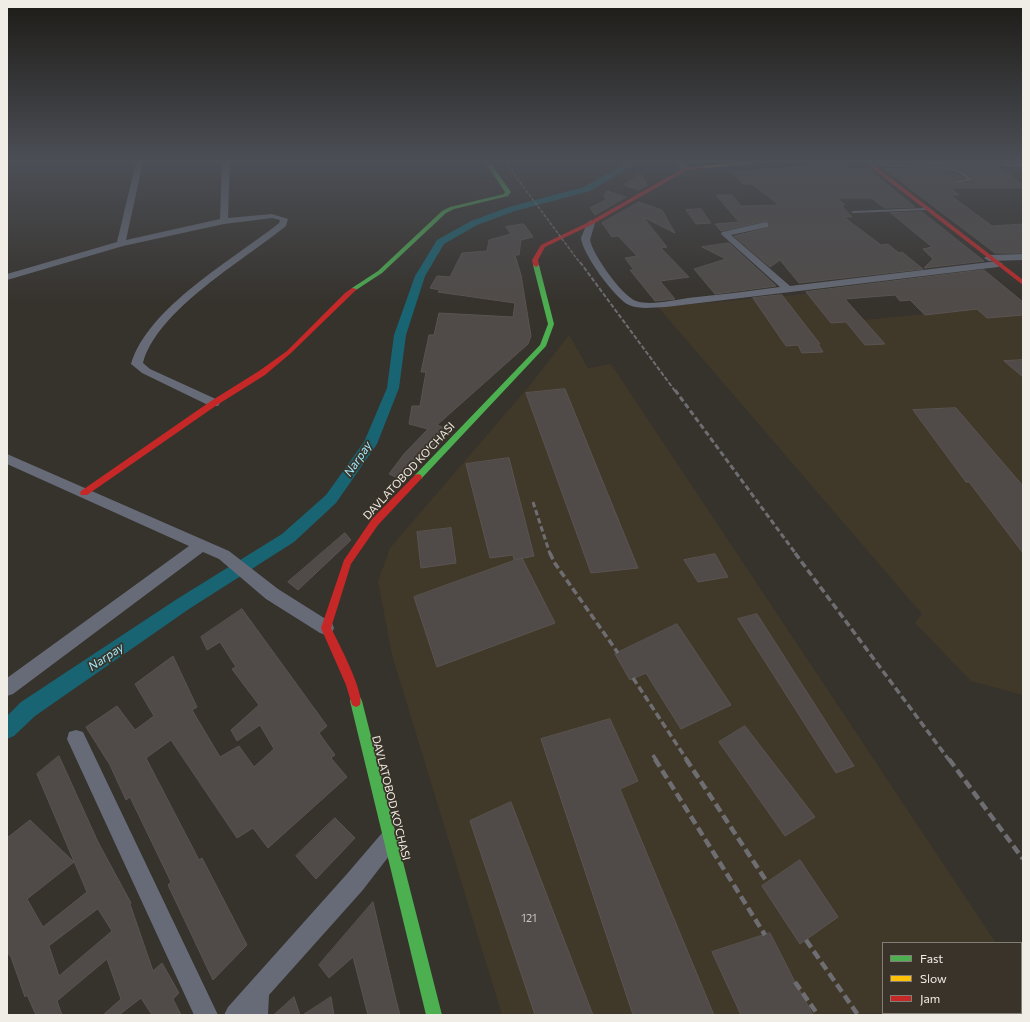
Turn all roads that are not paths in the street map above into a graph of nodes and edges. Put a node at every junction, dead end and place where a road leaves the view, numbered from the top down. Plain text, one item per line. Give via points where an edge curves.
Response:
1 (129, 210) edge
2 (224, 210) edge
3 (449, 210) edge
4 (614, 210) edge
5 (909, 210) edge
6 (927, 210) edge
7 (852, 212) dead end
8 (224, 221) junction
9 (591, 223) junction
10 (765, 225) dead end
11 (121, 244) junction
12 (1023, 257) edge
13 (989, 258) junction
14 (998, 264) junction
15 (7, 277) edge
16 (1023, 283) edge
17 (787, 289) junction
18 (214, 403) junction
19 (7, 459) edge
20 (84, 493) junction
21 (202, 545) junction
22 (326, 628) junction
23 (7, 688) edge
24 (76, 739) dead end
25 (388, 840) junction
26 (258, 992) junction
27 (206, 1015) edge
28 (236, 1015) edge
29 (256, 1015) edge
30 (434, 1015) edge

1 - 11 street
2 - 8 street
3 - 18 street via 380,272 347,294 289,352 262,373
4 - 9 street, DAVLATOBOD KO'CHASI
5 - 7 lane
6 - 13 street
8 - 11 street
8 - 18 street via 272,216 284,219 283,224 260,244 167,316 139,357 137,364 146,371
9 - 17 street via 585,238 591,255 627,300 637,304 666,304
9 - 22 street, DAVLATOBOD KO'CHASI via 543,246 535,260 551,324 543,346 375,522 348,564
10 - 17 street via 725,234
11 - 15 street
12 - 13 street
13 - 14 street
14 - 16 street
14 - 17 street
18 - 20 street
19 - 20 street
20 - 21 street
21 - 22 street via 224,555 272,594
21 - 23 street
22 - 25 street, DAVLATOBOD KO'CHASI via 352,685
24 - 27 street
25 - 26 street via 354,883
25 - 30 street, DAVLATOBOD KO'CHASI
26 - 28 street
26 - 29 street

